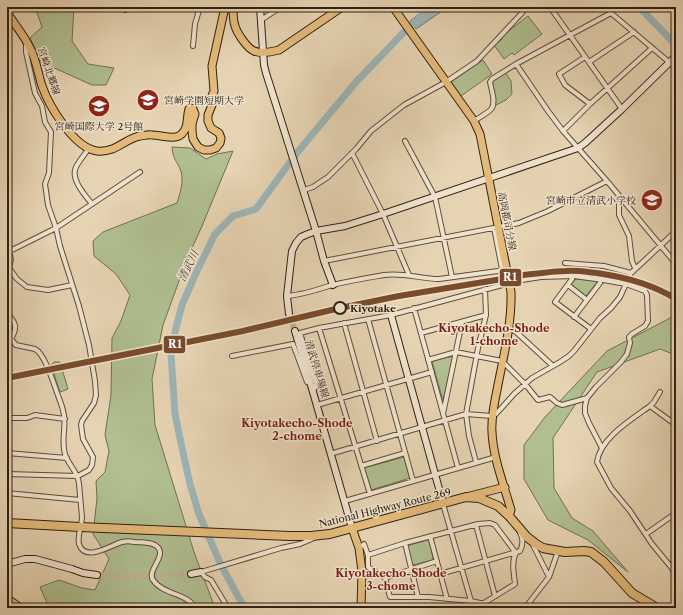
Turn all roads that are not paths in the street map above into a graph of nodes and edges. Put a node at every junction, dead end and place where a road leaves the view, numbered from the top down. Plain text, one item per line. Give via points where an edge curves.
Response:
1 (124, 7) edge
2 (129, 7) edge
3 (200, 7) edge
4 (225, 7) edge
5 (233, 7) edge
6 (260, 7) edge
7 (281, 7) edge
8 (342, 7) edge
9 (393, 7) edge
10 (526, 7) edge
11 (550, 7) edge
12 (673, 7) edge
13 (676, 10) edge
14 (7, 12) edge
15 (261, 20) junction
16 (634, 32) junction
17 (570, 35) junction
18 (28, 43) junction
19 (193, 46) dead end
20 (652, 48) junction
21 (263, 52) junction
22 (585, 57) junction
23 (672, 60) edge
24 (589, 62) junction
25 (516, 64) junction
26 (676, 68) edge
27 (445, 80) junction
28 (607, 89) junction
29 (590, 104) junction
30 (622, 109) junction
31 (474, 121) junction
32 (563, 131) junction
33 (405, 141) dead end
34 (89, 148) junction
35 (578, 148) junction
36 (352, 153) junction
37 (140, 172) dead end
38 (489, 178) junction
39 (607, 181) junction
40 (303, 188) junction
41 (435, 197) junction
42 (619, 197) junction
43 (92, 204) junction
44 (383, 214) junction
45 (56, 228) junction
46 (496, 228) junction
47 (676, 231) edge
48 (316, 232) junction
49 (443, 238) junction
50 (661, 245) junction
51 (398, 247) junction
52 (7, 251) edge
53 (324, 261) junction
54 (565, 263) dead end
55 (676, 264) edge
56 (8, 266) edge
57 (635, 268) junction
58 (631, 273) junction
59 (409, 275) junction
60 (452, 277) junction
61 (572, 279) dead end
62 (515, 281) dead end
63 (600, 283) dead end
64 (506, 284) dead end
65 (626, 284) junction
66 (72, 285) junction
67 (333, 285) junction
68 (568, 285) junction
69 (485, 289) junction
70 (286, 296) junction
71 (587, 300) junction
72 (414, 308) junction
73 (7, 313) edge
74 (289, 314) tunnel mouth
75 (392, 315) junction
76 (486, 315) junction
77 (574, 316) junction
78 (368, 319) junction
79 (462, 322) junction
80 (344, 323) junction
81 (319, 328) junction
82 (508, 329) junction
83 (591, 330) junction
84 (295, 331) tunnel mouth
85 (421, 333) junction
86 (9, 338) edge
87 (456, 352) junction
88 (232, 356) dead end
89 (477, 356) junction
90 (428, 360) junction
91 (502, 361) junction
92 (553, 366) junction
93 (432, 372) junction
94 (409, 378) junction
95 (525, 384) junction
96 (387, 385) junction
97 (313, 392) junction
98 (364, 392) junction
99 (660, 392) dead end
100 (340, 398) junction
101 (587, 398) junction
102 (317, 405) junction
103 (650, 406) junction
104 (443, 414) junction
105 (466, 414) junction
106 (492, 416) junction
107 (7, 418) edge
108 (64, 419) junction
109 (445, 420) junction
110 (676, 425) edge
111 (422, 427) junction
112 (400, 434) junction
113 (377, 441) junction
114 (355, 447) junction
115 (602, 448) junction
116 (7, 453) edge
117 (330, 454) junction
118 (406, 454) junction
119 (496, 457) junction
120 (67, 458) junction
121 (476, 462) junction
122 (361, 466) junction
123 (458, 468) junction
124 (7, 474) edge
125 (435, 474) junction
126 (78, 476) junction
127 (412, 481) junction
128 (505, 486) junction
129 (7, 493) edge
130 (370, 494) junction
131 (466, 497) junction
132 (80, 500) junction
133 (345, 501) junction
134 (443, 503) junction
135 (676, 513) edge
136 (509, 516) junction
137 (7, 523) edge
138 (476, 525) junction
139 (80, 527) junction
140 (352, 528) junction
141 (451, 531) junction
142 (330, 534) junction
143 (646, 534) junction
144 (290, 536) junction
145 (430, 536) junction
146 (530, 539) junction
147 (405, 543) junction
148 (286, 546) junction
149 (359, 548) junction
150 (558, 551) junction
151 (516, 553) junction
152 (368, 555) junction
153 (437, 561) junction
154 (486, 561) junction
155 (7, 564) edge
156 (462, 568) junction
157 (411, 569) junction
158 (204, 571) junction
159 (97, 574) tunnel mouth
160 (190, 574) tunnel mouth
161 (440, 574) junction
162 (676, 576) edge
163 (549, 577) junction
164 (385, 578) junction
165 (495, 596) junction
166 (418, 597) junction
167 (7, 599) edge
168 (447, 599) junction
169 (472, 601) junction
170 (361, 605) edge
171 (7, 606) edge
172 (10, 608) edge
173 (20, 608) edge
174 (195, 608) edge
175 (228, 608) edge
176 (525, 608) edge
177 (657, 608) edge

1 - 2 street via 125,10
3 - 19 street
4 - 34 main road, 宮崎北郷線 via 212,66 214,91 208,115 211,128 219,133 220,143 216,148 204,150 193,140 192,124 195,114 191,108 187,114 186,128 179,136 172,138 151,134 135,137 113,149 95,151
5 - 21 main road via 233,18 238,32 248,47
6 - 15 street
7 - 15 street
8 - 21 main road via 279,50
9 - 27 main road, 高岡都司分線
10 - 27 street via 477,61
11 - 17 street
12 - 13 street
14 - 18 main road, 宮崎北郷線
15 - 21 street
16 - 17 street via 611,13
16 - 20 street
16 - 24 street
17 - 22 street
17 - 25 street
18 - 34 main road, 宮崎北郷線 via 48,101 70,134
18 - 45 street via 26,52 35,93 51,132 49,173 45,188
20 - 23 street
20 - 28 street
21 - 40 street via 266,73
22 - 24 street
22 - 29 street via 558,74 565,85
23 - 26 street
23 - 30 street
24 - 28 street
25 - 31 street via 492,79 492,107
25 - 32 street
27 - 31 main road, 高岡都司分線
27 - 36 street via 404,105 371,131
28 - 29 street
28 - 30 street
29 - 32 street
30 - 35 street
31 - 38 main road, 高岡都司分線 via 480,134
32 - 35 street
33 - 41 street
34 - 43 street via 74,174 76,182
35 - 38 street
35 - 39 street
36 - 40 street via 313,187
36 - 44 street
37 - 43 street
38 - 41 street
38 - 46 main road, 高岡都司分線
39 - 42 street
39 - 46 street via 527,220
40 - 48 street
41 - 44 street
41 - 49 street
42 - 50 street
42 - 57 street via 619,215 629,236
43 - 45 street
44 - 48 street
44 - 51 street
45 - 52 street via 14,250
45 - 66 street
46 - 49 street
46 - 60 street via 502,269
46 - 82 main road, 高岡都司分線 via 511,292
47 - 50 street
48 - 53 street
48 - 70 street via 302,237 296,243 292,252
49 - 51 street
49 - 60 street
50 - 55 street
50 - 57 street
51 - 53 street
51 - 59 street
52 - 56 street via 11,257
53 - 67 street
54 - 58 street via 604,266
56 - 66 street via 17,279 27,287 48,290
57 - 58 street
58 - 65 street
59 - 60 street via 432,279
59 - 67 street via 385,274
61 - 68 street
62 - 65 street via 574,276
63 - 71 street
64 - 69 street
65 - 83 street via 620,297
65 - 101 street via 645,291 648,321 646,326 629,337 627,354
66 - 126 street via 89,345 96,395 96,400 81,425 84,442 92,456 92,465 89,470
67 - 70 street via 295,296
68 - 71 street
68 - 77 street via 555,302
69 - 72 street
69 - 76 street
70 - 74 street
71 - 77 street
72 - 75 street
72 - 85 street
73 - 86 street via 16,328
75 - 78 street
75 - 94 street
76 - 79 street
76 - 89 street
77 - 83 street
78 - 80 street
78 - 96 street
79 - 85 street
79 - 87 street
80 - 81 street
80 - 98 street
81 - 97 street via 300,333 316,385
81 - 100 street
82 - 91 main road, 高岡都司分線
82 - 92 street via 515,331
83 - 92 street via 569,356
84 - 97 street, 清武停車場線
85 - 90 street
86 - 108 street via 16,345 38,351 52,378
87 - 89 street
87 - 90 street
87 - 104 street
88 - 97 street via 293,344
89 - 91 street
89 - 105 street
90 - 93 street
91 - 95 street
91 - 106 main road, 高岡都司分線
92 - 95 street
93 - 94 street
93 - 104 street
94 - 96 street
94 - 111 street
95 - 101 street via 538,400 550,397 562,405
95 - 106 street
96 - 98 street
96 - 112 street
97 - 102 street, 清武停車場線
98 - 100 street
98 - 113 street
99 - 103 street
100 - 102 street
100 - 114 street
101 - 115 street via 585,406 589,423
102 - 117 street, 清武停車場線
103 - 110 street
103 - 115 street via 626,423
104 - 109 street
105 - 106 street
105 - 109 street
105 - 121 street
106 - 119 main road, 高岡都司分線
107 - 108 street via 27,418 34,415
108 - 120 street
109 - 111 street
109 - 123 street
111 - 112 street
111 - 125 street
112 - 113 street
112 - 118 street
113 - 114 street
114 - 117 street
114 - 122 street
115 - 143 street via 598,465 611,488
116 - 120 street
117 - 133 street, 清武停車場線
118 - 122 street
118 - 127 street
119 - 121 street
119 - 128 main road, 高岡都司分線
120 - 126 street
121 - 123 street
122 - 130 street
123 - 125 street
124 - 126 street
125 - 127 street
125 - 134 street
126 - 132 street
127 - 130 street
128 - 131 main road
128 - 136 main road, 高岡都司分線 via 511,510
129 - 132 street
130 - 133 street
131 - 134 highway, National Highway Route 269
131 - 136 highway, National Highway Route 269 via 479,498 498,506
132 - 139 street
133 - 140 street, 清武停車場線
134 - 140 highway, National Highway Route 269
134 - 141 street
135 - 143 street
136 - 146 highway, National Highway Route 269
136 - 151 street via 522,536 522,547
137 - 139 highway, National Highway Route 269
138 - 141 street
138 - 151 street via 495,525
138 - 154 street
139 - 144 highway, National Highway Route 269
139 - 174 street via 80,546 89,552 107,549 126,541 156,546 160,556 152,572 152,579 161,588 191,602
140 - 142 highway, National Highway Route 269
140 - 149 main road
141 - 145 street
141 - 156 street
142 - 144 highway, National Highway Route 269
142 - 148 street
143 - 162 street
144 - 148 street
145 - 147 street
145 - 153 street
146 - 150 highway, National Highway Route 269 via 544,548
146 - 163 street
147 - 152 street
147 - 157 street
148 - 158 street
149 - 152 street via 364,544
149 - 170 main road via 362,570
150 - 163 street
150 - 177 highway, National Highway Route 269 via 591,552 604,562 632,593
151 - 154 street
151 - 165 street via 513,563 514,584
152 - 164 street via 368,567
153 - 157 street
153 - 161 street
154 - 156 street
154 - 165 street
155 - 159 street via 36,560 83,573
156 - 161 street
156 - 169 street
157 - 164 street
157 - 166 street
158 - 160 street
158 - 175 street
161 - 168 street
163 - 176 street
164 - 166 street via 390,596
165 - 169 street via 484,603
166 - 168 street
167 - 173 highway
168 - 169 street
171 - 172 highway

